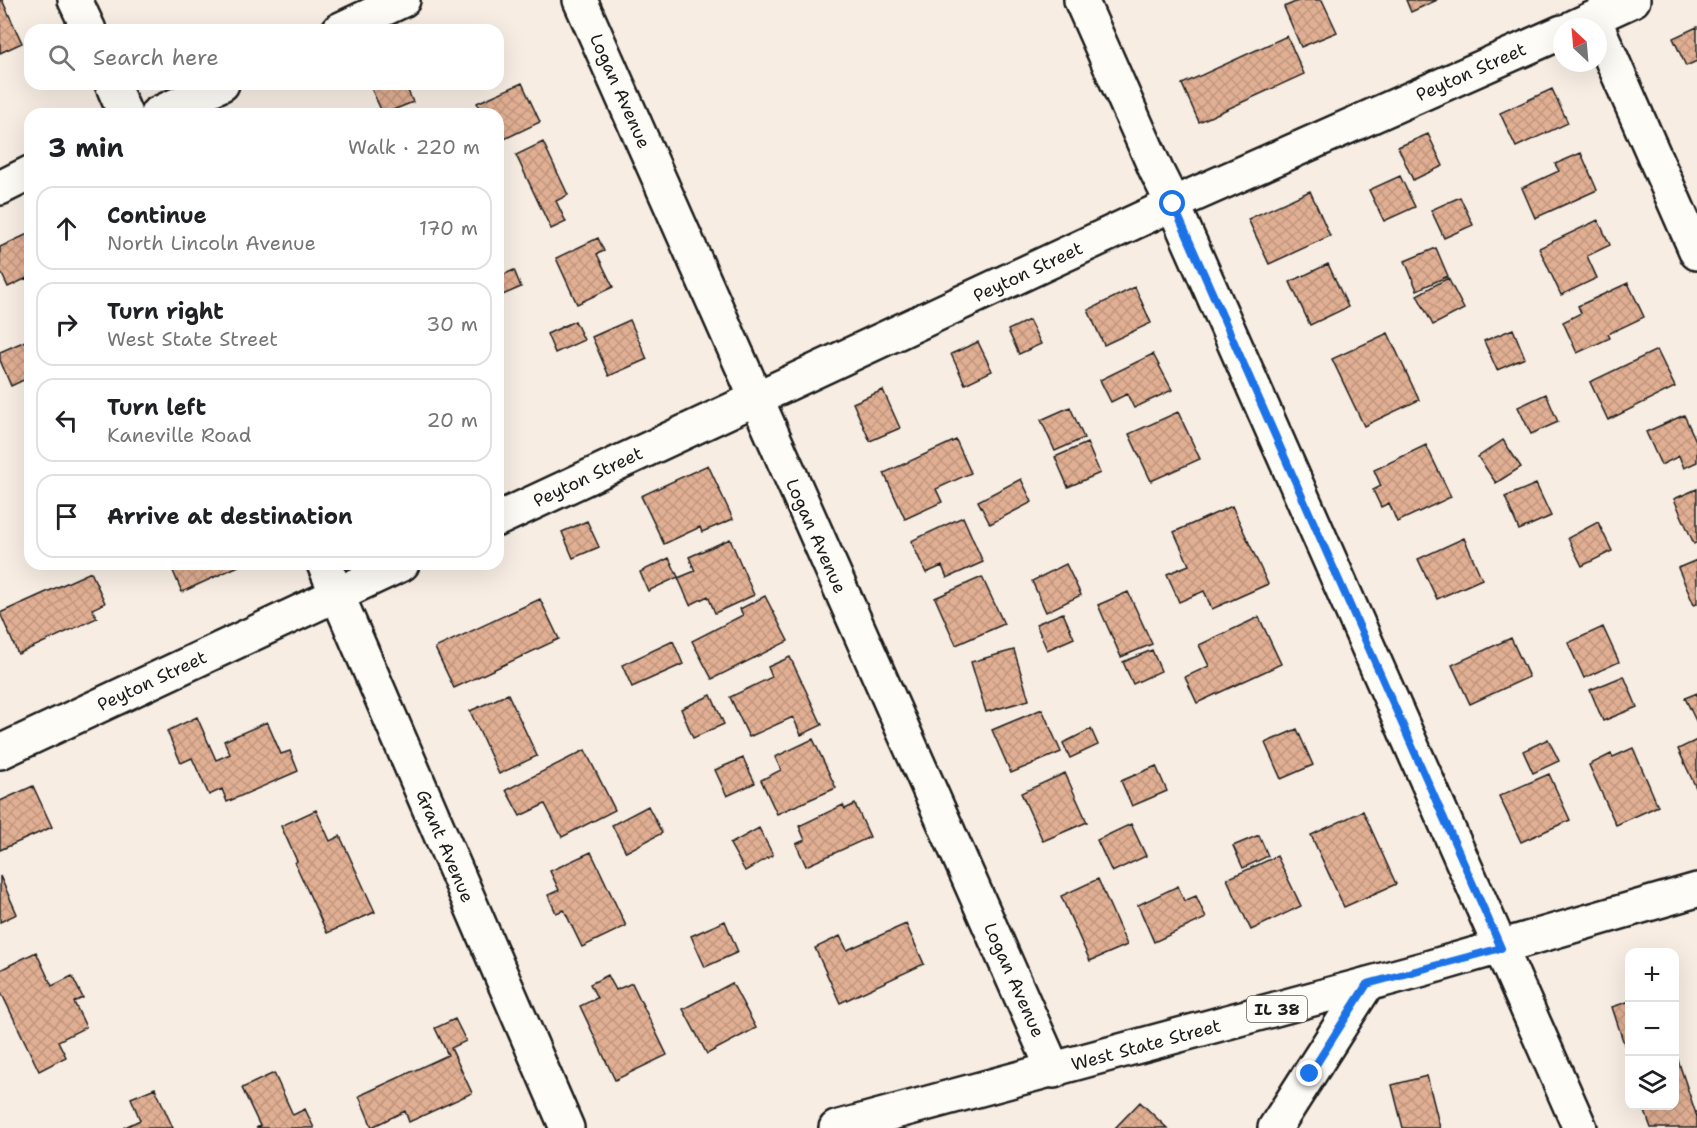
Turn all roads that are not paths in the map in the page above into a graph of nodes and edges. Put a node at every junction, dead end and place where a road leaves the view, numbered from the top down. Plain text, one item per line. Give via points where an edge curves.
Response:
1 (75, 0) edge
2 (404, 0) edge
3 (580, 0) edge
4 (1081, 0) edge
5 (1633, 0) edge
6 (1594, 18) edge
7 (85, 24) edge
8 (352, 24) edge
9 (1553, 36) edge
10 (1607, 57) edge
11 (115, 90) edge
12 (209, 90) edge
13 (122, 108) edge
14 (170, 108) edge
15 (24, 176) edge
16 (0, 188) edge
17 (1173, 204) junction
18 (1697, 253) edge
19 (756, 399) junction
20 (504, 516) edge
21 (327, 570) edge
22 (389, 570) edge
23 (337, 594) junction
24 (0, 752) edge
25 (1697, 890) edge
26 (1501, 948) junction
27 (1367, 984) junction
28 (1054, 1071) junction
29 (567, 1128) edge
30 (836, 1128) edge
31 (1275, 1128) edge
32 (1580, 1128) edge

1 - 7 street
2 - 8 street
3 - 19 street, Logan Avenue
4 - 17 street
5 - 6 street
9 - 17 street, Peyton Street
10 - 18 street
11 - 13 street
12 - 14 street
15 - 16 street
17 - 19 street, Peyton Street
17 - 26 street
19 - 20 street, Peyton Street
19 - 28 street, Logan Avenue
21 - 23 street, Grant Avenue
22 - 23 street, Peyton Street
23 - 24 street, Peyton Street
23 - 29 street, Grant Avenue
25 - 26 street, West State Street / IL 38
26 - 27 street, West State Street / IL 38
26 - 32 street
27 - 28 street, West State Street / IL 38
27 - 31 street
28 - 30 street, West State Street / IL 38

